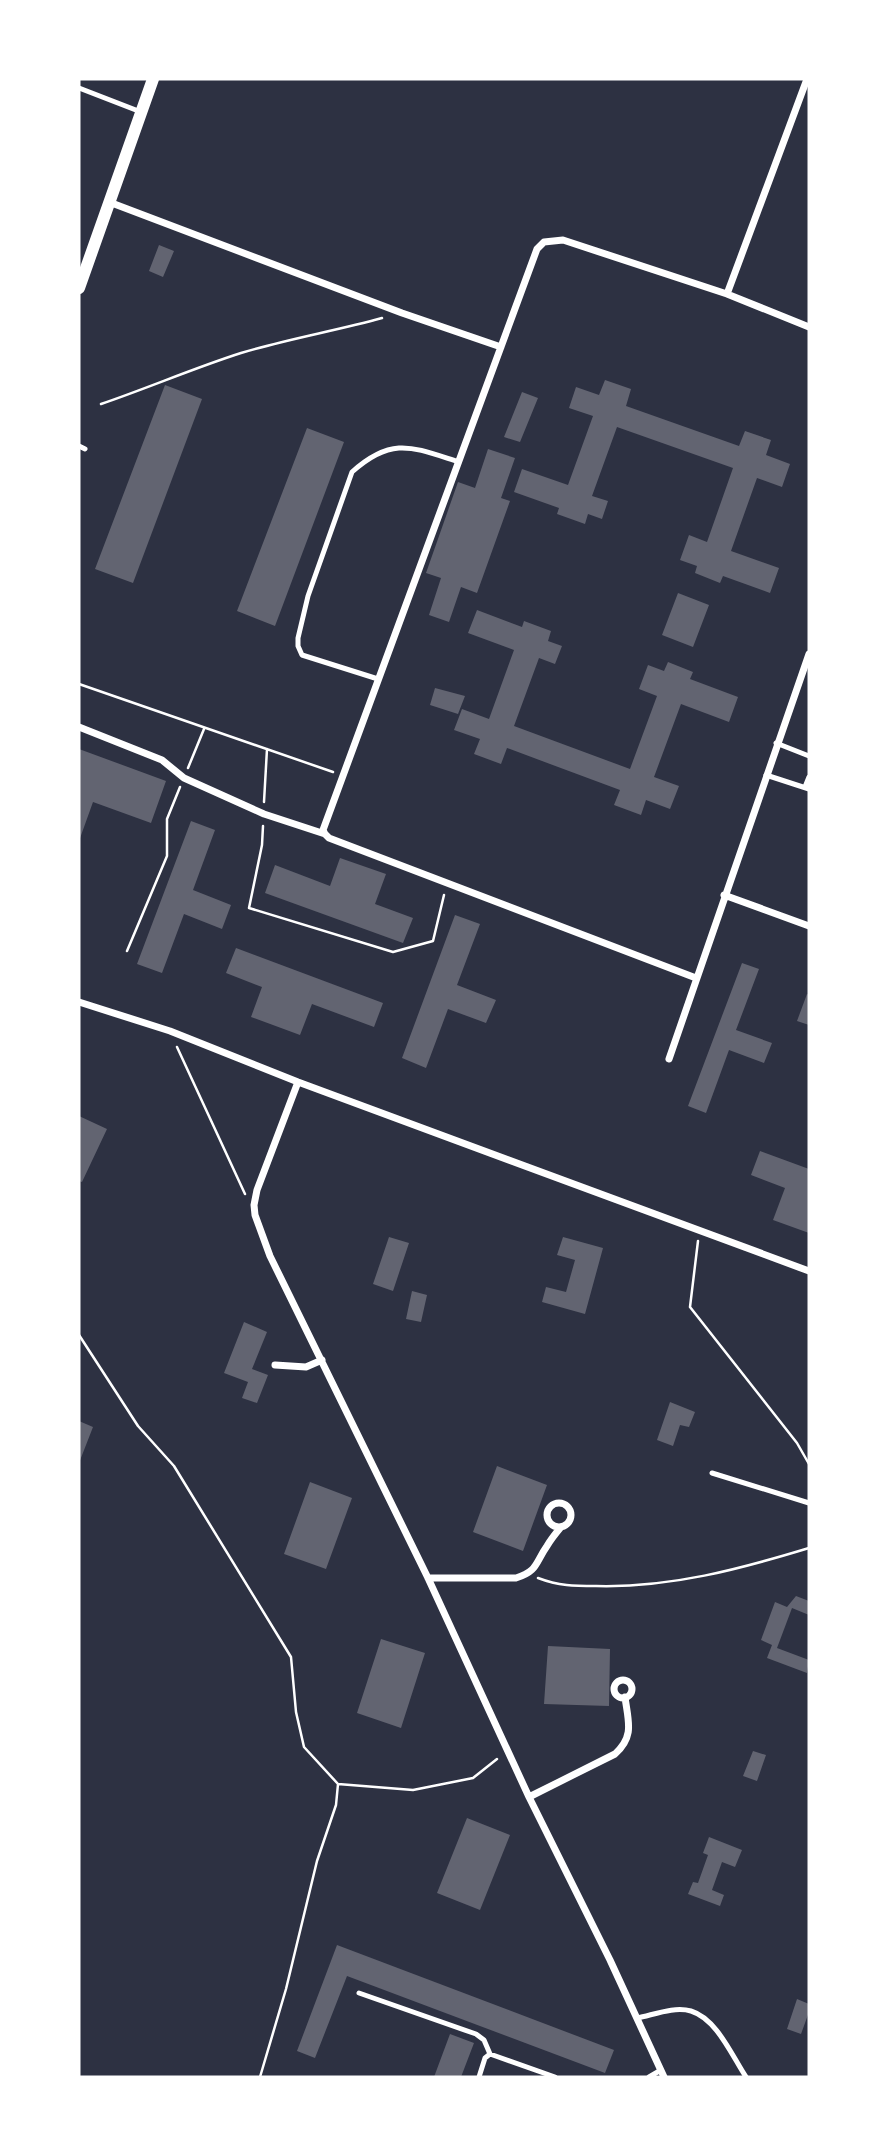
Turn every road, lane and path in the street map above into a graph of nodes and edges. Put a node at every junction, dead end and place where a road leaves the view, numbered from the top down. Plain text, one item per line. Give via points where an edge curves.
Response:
1 (153, 79) edge
2 (807, 79) edge
3 (79, 88) edge
4 (141, 112) junction
5 (109, 202) junction
6 (79, 288) edge
7 (727, 294) junction
8 (402, 313) junction
9 (809, 327) edge
10 (501, 347) junction
11 (101, 404) dead end
12 (458, 462) junction
13 (809, 654) edge
14 (378, 679) junction
15 (79, 684) edge
16 (79, 727) edge
17 (205, 728) junction
18 (776, 744) junction
19 (267, 749) junction
20 (809, 756) edge
21 (342, 775) junction
22 (766, 775) junction
23 (809, 777) edge
24 (184, 778) junction
25 (807, 788) edge
26 (264, 814) junction
27 (325, 834) junction
28 (447, 883) junction
29 (724, 895) junction
30 (809, 926) edge
31 (127, 951) dead end
32 (696, 978) junction
33 (79, 1004) edge
34 (170, 1031) junction
35 (669, 1059) dead end
36 (298, 1082) junction
37 (255, 1215) junction
38 (699, 1231) junction
39 (809, 1271) edge
40 (79, 1335) edge
41 (322, 1360) junction
42 (275, 1365) dead end
43 (809, 1464) edge
44 (712, 1473) dead end
45 (809, 1503) edge
46 (561, 1527) dead end
47 (809, 1548) edge
48 (528, 1574) junction
49 (428, 1578) junction
50 (625, 1697) dead end
51 (508, 1750) junction
52 (338, 1784) junction
53 (529, 1797) junction
54 (359, 1993) dead end
55 (637, 2018) junction
56 (490, 2054) junction
57 (662, 2074) edge
58 (260, 2077) edge
59 (479, 2077) edge
60 (555, 2077) edge
61 (649, 2077) edge
62 (746, 2077) edge

1 - 4 street
2 - 7 street
3 - 4 lane
4 - 5 street
5 - 6 street
5 - 8 street
7 - 9 street
7 - 10 street via 563,240 544,242 537,249
8 - 10 street
8 - 11 path via 239,354
10 - 12 street
12 - 14 street
12 - 14 lane via 418,449 382,449 352,471 307,596 298,646 303,655
13 - 18 street
14 - 21 street
15 - 17 path
16 - 24 street via 162,760
17 - 19 path
17 - 24 path
18 - 20 lane
18 - 22 street
19 - 21 path
19 - 26 path
21 - 27 street
22 - 25 lane
22 - 29 street
23 - 25 lane
24 - 26 street
24 - 31 path via 167,819 167,856
26 - 27 street
26 - 28 path via 249,908 393,952 433,941
27 - 28 street
28 - 32 street
29 - 30 street
29 - 32 street
32 - 35 street
33 - 34 street
34 - 36 street
34 - 37 path
36 - 37 street via 257,1190
36 - 38 street
37 - 41 street via 270,1256
38 - 39 street
38 - 43 path via 690,1307
40 - 52 path via 138,1426 174,1465 291,1657 304,1747
41 - 42 street via 306,1367
41 - 49 street
44 - 45 lane
46 - 48 street
47 - 48 path via 731,1571 623,1587 558,1585
48 - 49 street via 516,1578
49 - 51 street
50 - 53 street via 629,1735 622,1747
51 - 52 path via 473,1778 449,1783 413,1790
51 - 53 street
52 - 58 path via 337,1805 317,1861
53 - 55 street
54 - 56 lane via 476,2034
55 - 57 street
55 - 62 lane via 691,2011 711,2024
56 - 59 lane
56 - 60 lane
57 - 61 lane

